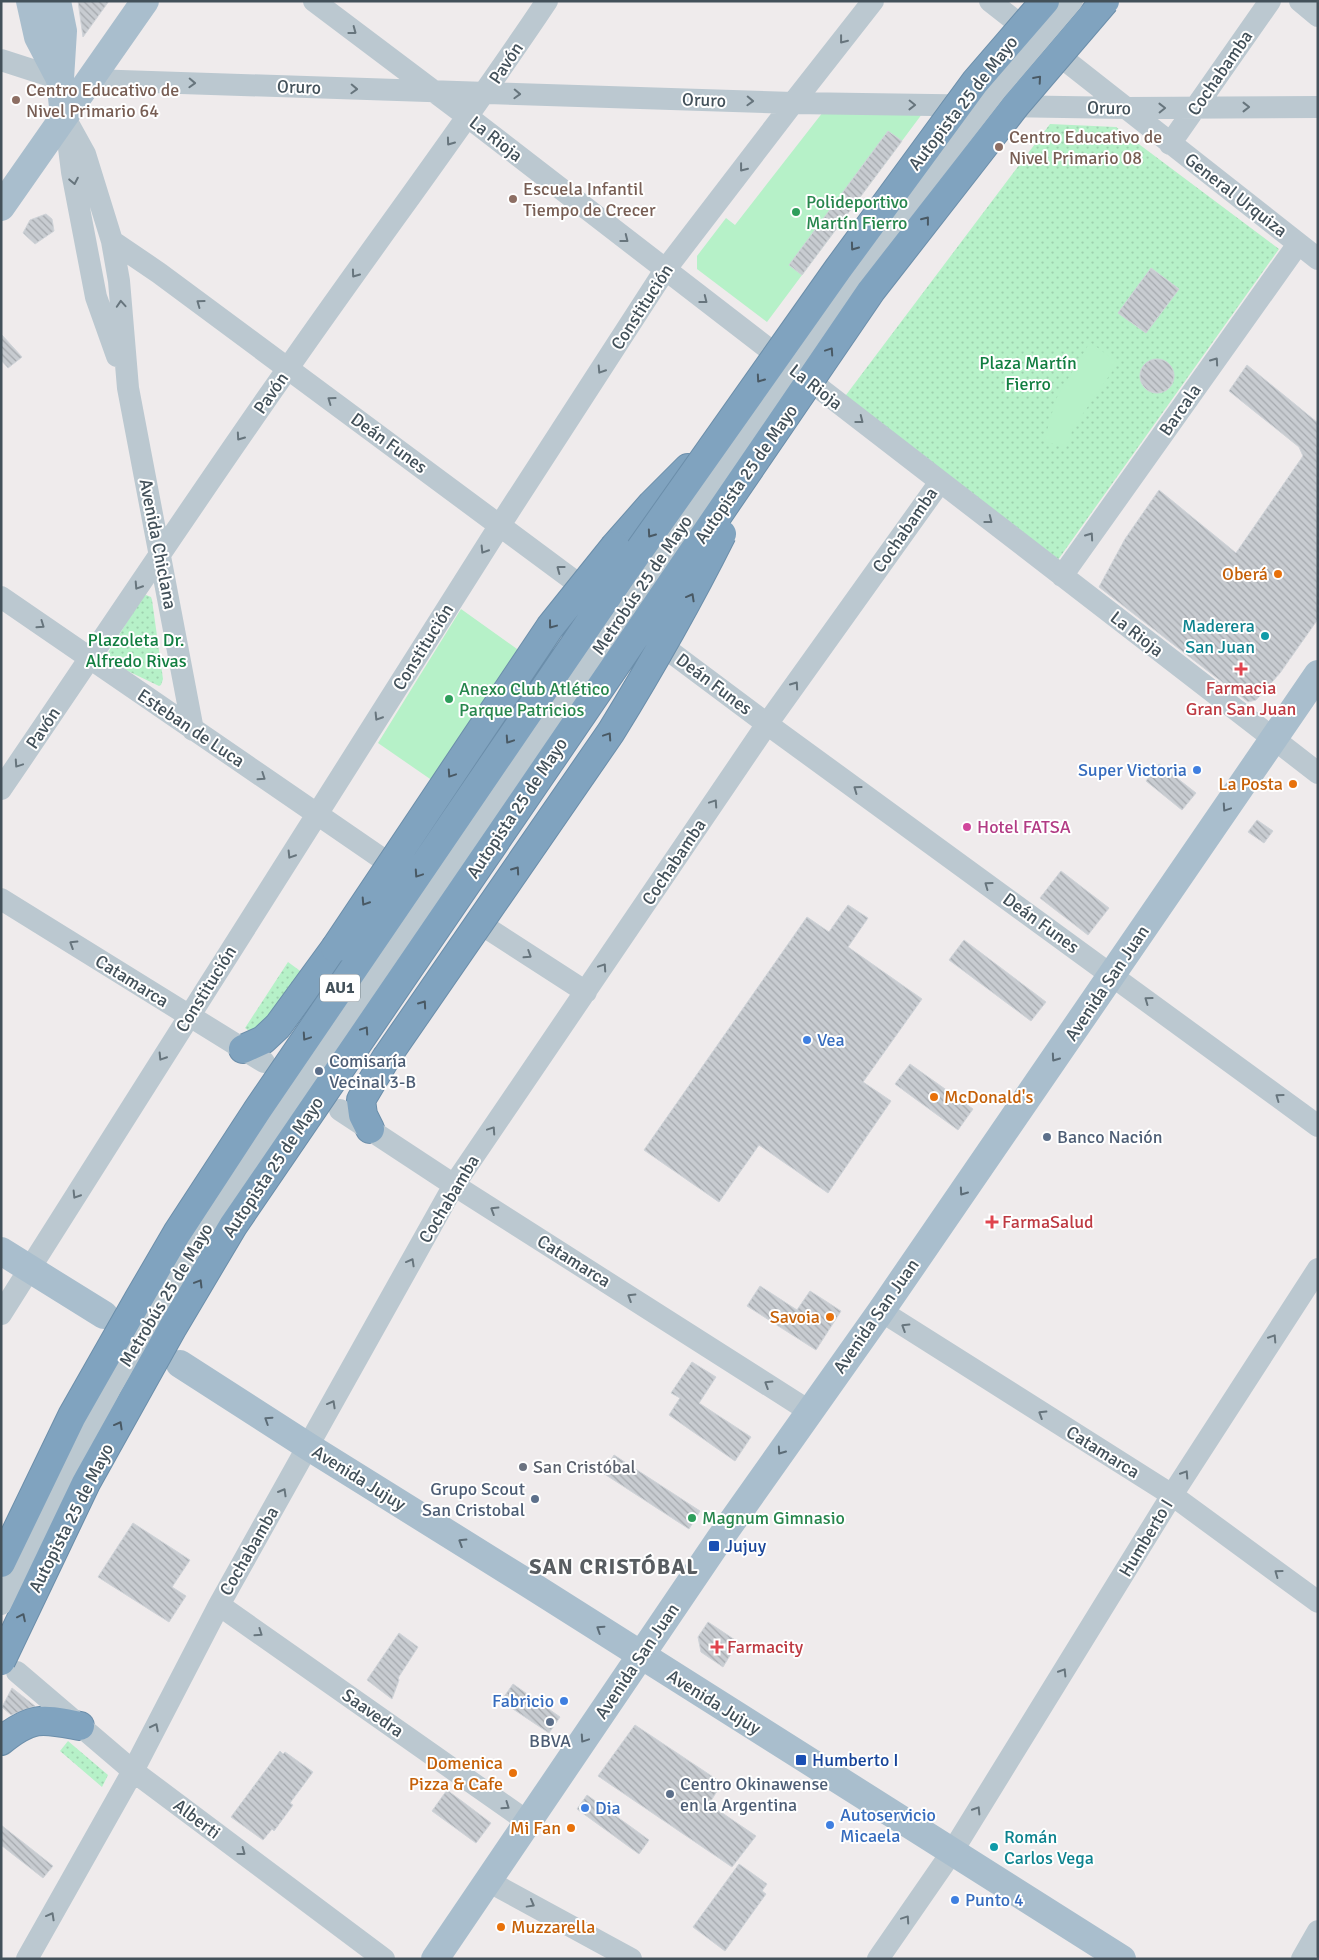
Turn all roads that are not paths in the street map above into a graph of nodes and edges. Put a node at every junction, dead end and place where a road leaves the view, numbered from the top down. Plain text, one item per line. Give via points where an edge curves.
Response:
1 (30, 1) edge
2 (44, 1) edge
3 (57, 1) edge
4 (145, 1) edge
5 (314, 1) edge
6 (547, 1) edge
7 (873, 1) edge
8 (990, 1) edge
9 (1045, 1) edge
10 (1072, 1) edge
11 (1105, 1) edge
12 (1270, 1) edge
13 (1300, 1) edge
14 (1318, 16) edge
15 (1, 60) edge
16 (60, 79) junction
17 (91, 80) junction
18 (434, 91) junction
19 (486, 92) junction
20 (793, 102) junction
21 (1197, 107) junction
22 (1318, 107) edge
23 (1126, 108) junction
24 (64, 116) junction
25 (468, 117) junction
26 (1170, 144) junction
27 (1, 207) edge
28 (112, 241) junction
29 (1298, 244) junction
30 (1318, 259) edge
31 (665, 270) junction
32 (288, 368) junction
33 (128, 388) junction
34 (720, 437) junction
35 (764, 450) junction
36 (940, 482) junction
37 (500, 525) junction
38 (159, 553) junction
39 (1062, 576) junction
40 (1, 597) edge
41 (90, 659) junction
42 (1318, 674) edge
43 (767, 724) junction
44 (193, 730) junction
45 (1272, 738) junction
46 (1318, 773) edge
47 (1, 789) edge
48 (317, 814) junction
49 (381, 858) dead end
50 (1, 899) edge
51 (487, 928) dead end
52 (1113, 975) junction
53 (586, 992) junction
54 (188, 1016) junction
55 (253, 1056) joint
56 (340, 1110) dead end
57 (1318, 1126) edge
58 (370, 1129) junction
59 (454, 1185) junction
60 (1, 1251) edge
61 (29, 1269) junction
62 (1318, 1269) edge
63 (881, 1311) junction
64 (1, 1314) edge
65 (104, 1315) dead end
66 (180, 1364) dead end
67 (809, 1410) junction
68 (308, 1447) junction
69 (1172, 1495) junction
70 (1, 1564) edge
71 (1318, 1602) edge
72 (1, 1604) edge
73 (219, 1605) junction
74 (641, 1655) junction
75 (9, 1666) edge
76 (80, 1726) junction
77 (1, 1742) edge
78 (133, 1771) junction
79 (528, 1822) junction
80 (952, 1852) junction
81 (488, 1881) junction
82 (1318, 1932) edge
83 (27, 1959) edge
84 (384, 1959) edge
85 (435, 1959) edge
86 (631, 1959) edge
87 (878, 1959) edge
88 (1122, 1959) edge
89 (1302, 1959) edge

1 - 16 main road, Avenida Chiclana via 38,37
2 - 16 street
3 - 16 main road, Avenida Chiclana via 63,31
4 - 17 main road
5 -> 18 street, La Rioja
6 - 19 street, Pavón
7 -> 20 street, Constitución
8 - 23 street, General Urquiza
9 -> 34 highway, Autopista 25 de Mayo / AU1, bridge via 976,82 838,269
10 - 72 street, Metrobús 25 de Mayo, bridge via 994,93 852,278 215,1212 110,1390
35 -> 11 highway, Autopista 25 de Mayo / AU1, bridge via 871,291 1016,105
12 - 21 street, Cochabamba
13 - 14 street
15 - 16 street
16 - 24 main road, Avenida Chiclana
17 -> 18 street, Oruro
17 - 24 main road
18 - 19 street, Oruro
18 - 25 street, La Rioja
19 -> 20 street, Oruro
19 - 25 street, Pavón
20 -> 23 street, Oruro
20 -> 31 street, Constitución
21 -> 22 street, Oruro
23 -> 21 street, Oruro
21 - 26 street, Cochabamba
23 - 26 street, General Urquiza
24 - 27 main road
24 - 28 street, Avenida Chiclana via 85,154
24 -> 33 street, Avenida Chiclana via 96,297
25 -> 31 street, La Rioja
25 -> 32 street, Pavón
26 - 29 street, General Urquiza
32 -> 28 street, Deán Funes
33 -> 28 street, Avenida Chiclana via 119,281
29 - 30 street, General Urquiza
39 -> 29 street, Barcala
31 -> 36 street, La Rioja
31 -> 37 street, Constitución
37 -> 32 street, Deán Funes
32 -> 38 street, Pavón
33 - 38 street, Avenida Chiclana
34 -> 55 highway, bridge via 635,523 550,627 335,948
34 -> 70 highway, Autopista 25 de Mayo / AU1, bridge via 624,572 206,1187 72,1416
58 -> 35 highway, bridge via 363,1115 361,1100 386,1058 621,716 693,593
75 -> 35 highway, Autopista 25 de Mayo / AU1, bridge via 86,1483 232,1226
36 -> 39 street, La Rioja
43 -> 36 street, Cochabamba
43 -> 37 street, Deán Funes
37 -> 48 street, Constitución
38 -> 41 street, Pavón
38 - 44 street, Avenida Chiclana
39 - 45 street, La Rioja
40 -> 41 street, Esteban de Luca
41 - 44 street, Esteban de Luca
41 -> 47 street, Pavón
42 - 45 main road, Avenida San Juan
52 -> 43 street, Deán Funes
53 -> 43 street, Cochabamba
44 -> 48 street, Esteban de Luca
45 - 46 street, La Rioja
45 -> 52 main road, Avenida San Juan
48 - 49 street, Esteban de Luca
48 -> 54 street, Constitución
54 -> 50 street, Catamarca
51 -> 53 street
57 -> 52 street, Deán Funes
52 -> 63 main road, Avenida San Juan
59 -> 53 street, Cochabamba
54 - 55 street, Catamarca
54 -> 61 street, Constitución
56 - 58 street, Catamarca
58 - 59 street, Catamarca
67 -> 59 street, Catamarca
68 -> 59 street, Cochabamba
60 - 61 main road
61 - 64 street, Constitución
61 - 65 main road
69 -> 62 street, Humberto I
63 - 67 main road, Avenida San Juan
69 -> 63 street, Catamarca
68 -> 66 main road, Avenida Jujuy
67 -> 74 main road, Avenida San Juan
73 -> 68 street, Cochabamba
74 -> 68 main road, Avenida Jujuy
71 -> 69 street, Catamarca
80 -> 69 street, Humberto I
78 -> 73 street, Cochabamba
73 -> 79 street, Saavedra
74 -> 79 main road, Avenida San Juan
74 - 80 main road, Avenida Jujuy
75 - 76 street, Alberti
76 - 77 highway via 51,1720 37,1721
76 - 78 street, Alberti
83 -> 78 street, Cochabamba
78 -> 84 street, Alberti
79 - 81 main road, Avenida San Juan
87 -> 80 street, Humberto I
80 - 88 main road, Avenida Jujuy
81 - 85 main road, Avenida San Juan
81 -> 86 street
82 - 89 street

